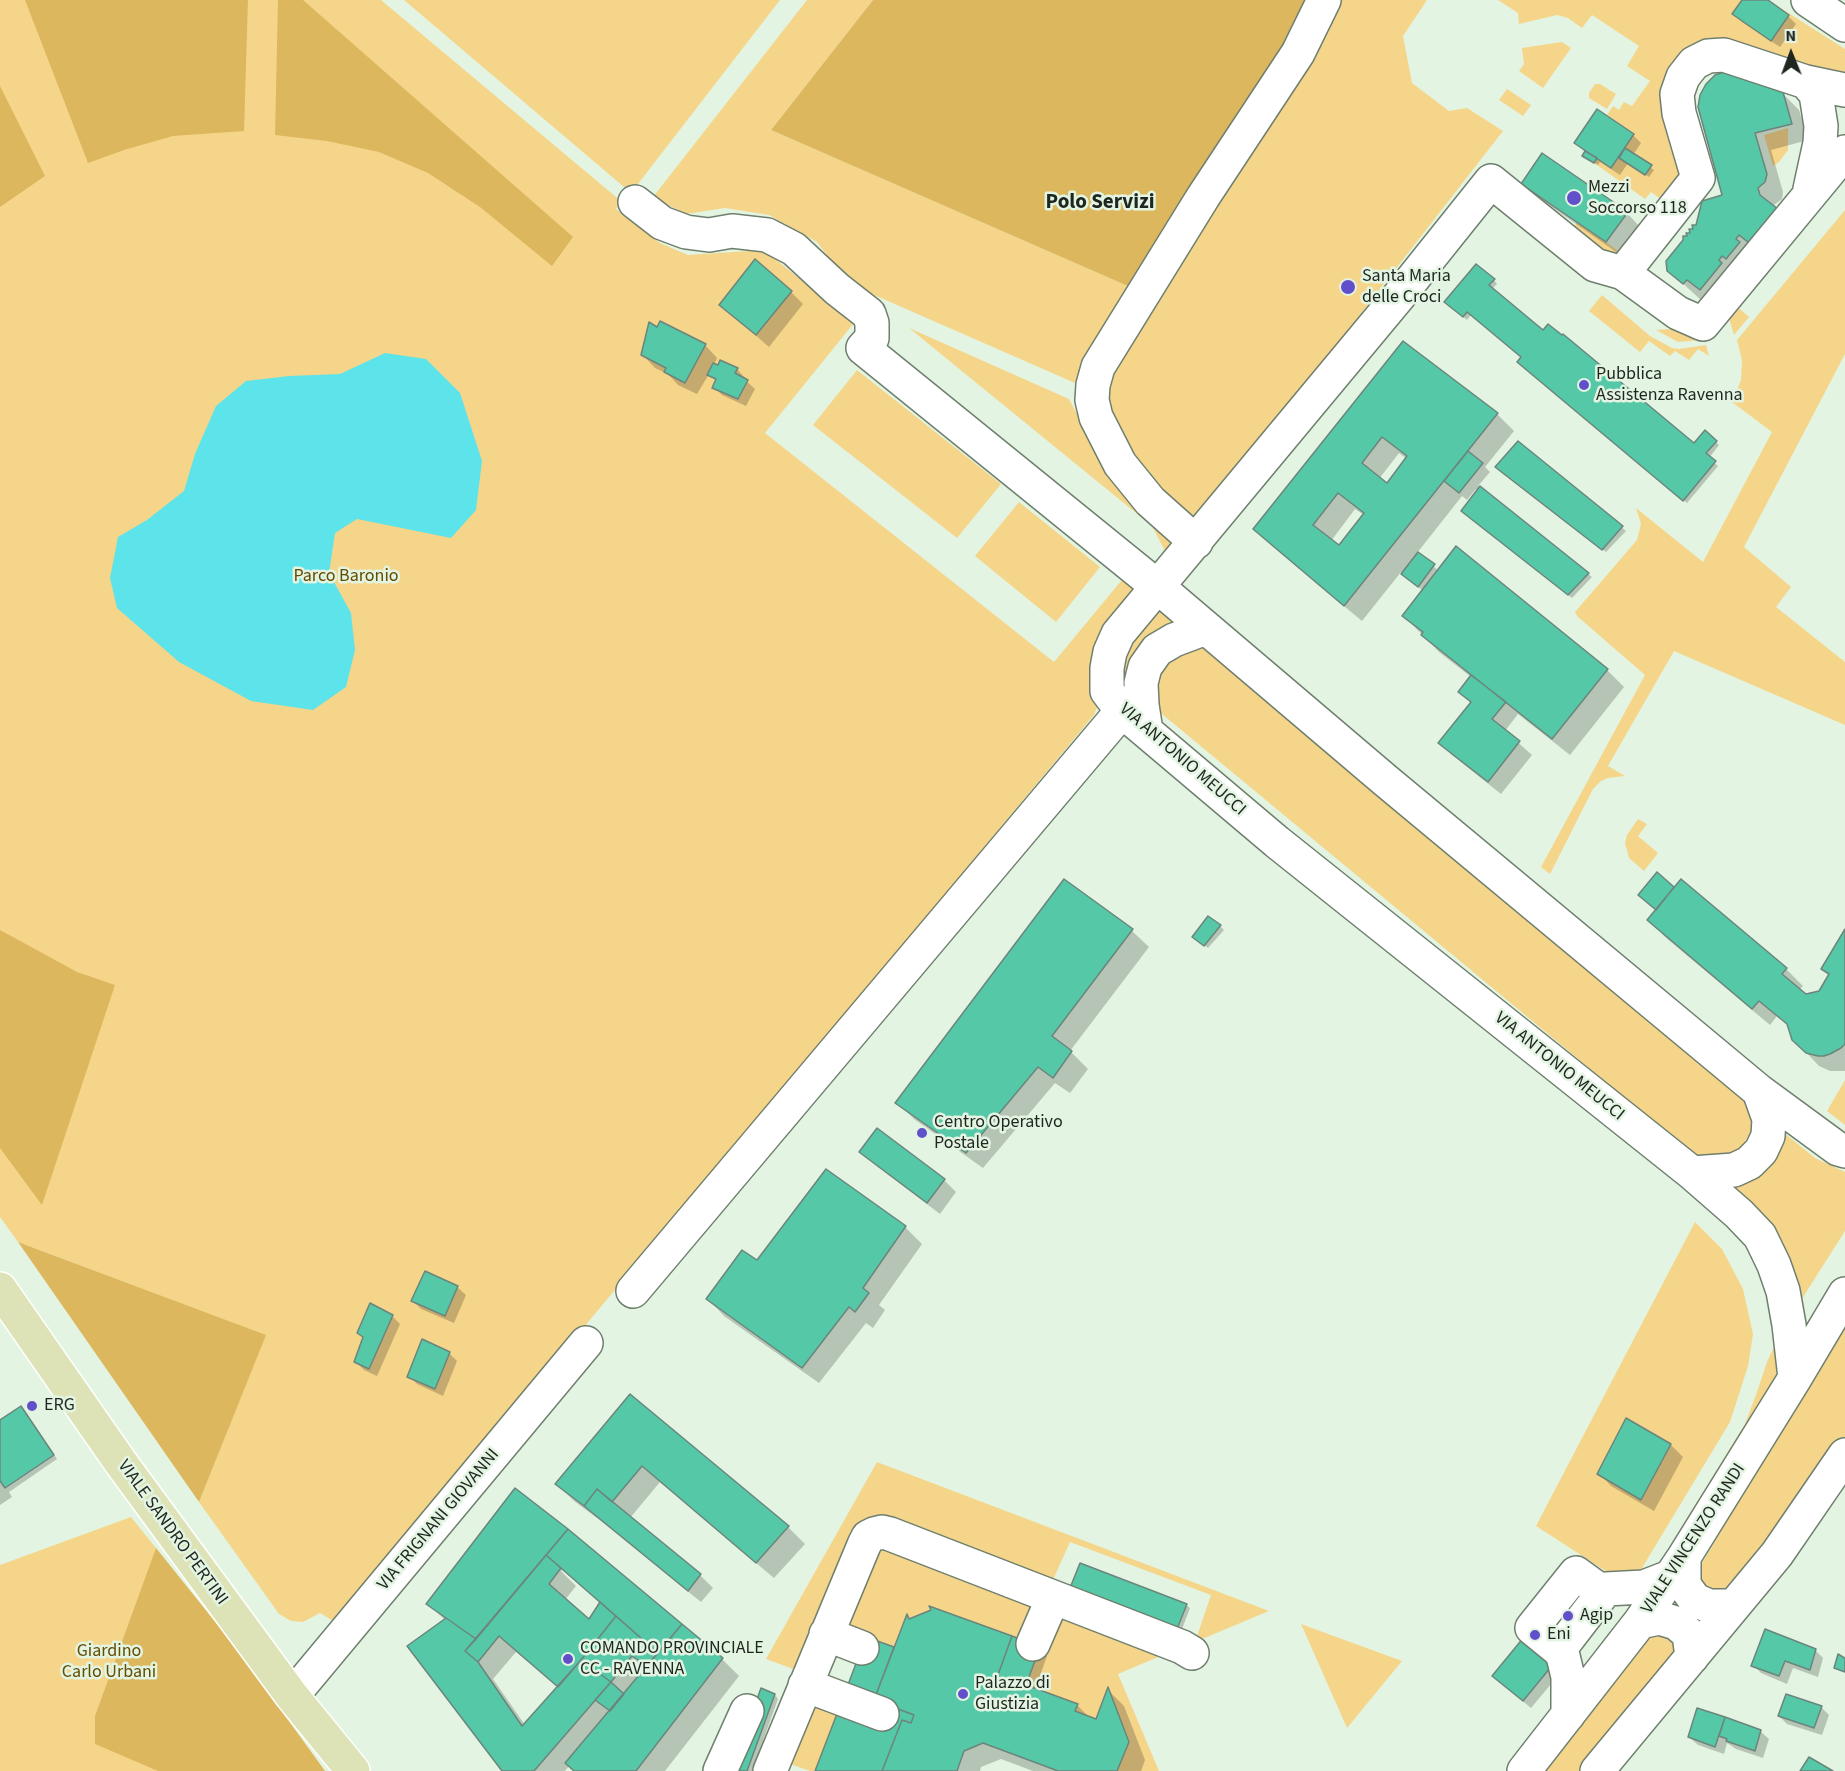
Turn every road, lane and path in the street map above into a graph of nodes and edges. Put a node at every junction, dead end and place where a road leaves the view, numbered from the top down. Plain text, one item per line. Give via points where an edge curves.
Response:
1 (1324, 0) edge
2 (1808, 0) edge
3 (1845, 25) edge
4 (1806, 81) junction
5 (1845, 90) edge
6 (1845, 152) edge
7 (1808, 196) junction
8 (635, 202) dead end
9 (1623, 273) junction
10 (1196, 542) junction
11 (1158, 587) junction
12 (1206, 628) junction
13 (1134, 721) junction
14 (1759, 1091) junction
15 (1845, 1151) edge
16 (1692, 1173) junction
17 (0, 1289) edge
18 (633, 1291) dead end
19 (1845, 1294) edge
20 (586, 1343) dead end
21 (1795, 1378) junction
22 (1845, 1455) edge
23 (1677, 1567) junction
24 (1053, 1598) junction
25 (1734, 1606) junction
26 (1640, 1622) junction
27 (826, 1635) junction
28 (1033, 1644) dead end
29 (862, 1648) dead end
30 (1192, 1653) dead end
31 (1692, 1657) junction
32 (805, 1685) junction
33 (292, 1696) junction
34 (747, 1711) dead end
35 (882, 1714) dead end
36 (1568, 1714) junction
37 (778, 1769) edge
38 (353, 1771) edge
39 (720, 1771) edge
40 (1524, 1771) edge
41 (1598, 1771) edge

1 - 10 street via 1298,54 1203,197 1098,367 1093,385 1096,417 1120,464 1150,501
2 - 3 street
4 - 5 street
4 - 7 street via 1816,94 1821,126
4 - 9 street via 1724,55 1708,56 1694,63 1677,94 1698,178
6 - 7 street
7 - 9 street via 1703,324 1678,313
8 - 11 street via 662,223 686,232 766,235 794,249 869,314 872,338 863,348
9 - 10 street, VIA ANTONIO MEUCCI via 1595,265 1491,182
10 - 11 street, VIA ANTONIO MEUCCI
11 - 12 street
11 - 13 street, VIA ANTONIO MEUCCI via 1118,634 1107,668 1107,691
12 - 13 street via 1157,650 1145,666 1142,705
12 - 14 street
13 - 16 street, VIA ANTONIO MEUCCI via 1277,842
13 - 18 street
14 - 15 street
14 - 16 street via 1769,1119 1768,1136 1761,1151 1734,1170
16 - 21 street, VIA ANTONIO MEUCCI via 1760,1236 1783,1291
17 - 33 main road, VIALE SANDRO PERTINI via 121,1463
19 - 21 street, VIALE VINCENZO RANDI
20 - 33 street, VIA FRIGNANI GIOVANNI
21 - 23 street, VIALE VINCENZO RANDI
22 - 25 street via 1777,1554
23 - 25 street via 1695,1600 1709,1606
23 - 26 street, VIALE VINCENZO RANDI
23 - 36 street via 1644,1587 1597,1586 1552,1644 1563,1656 1568,1677
24 - 27 street via 882,1532 868,1537
24 - 28 street
24 - 30 street
25 - 31 street
26 - 31 street via 1659,1618 1676,1623 1689,1634
26 - 36 street, VIALE VINCENZO RANDI
27 - 29 street
27 - 32 street
31 - 41 street
32 - 35 street
32 - 37 street
33 - 38 main road, VIALE SANDRO PERTINI
34 - 39 street
36 - 40 street, VIALE VINCENZO RANDI

